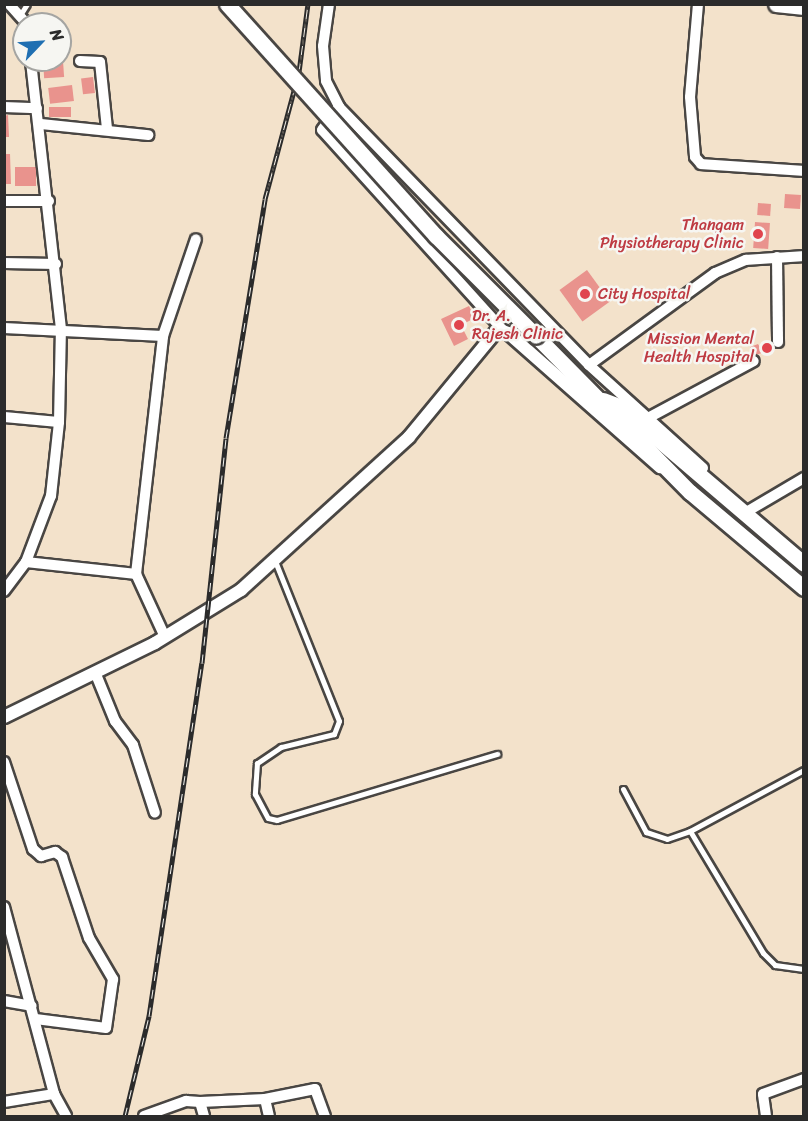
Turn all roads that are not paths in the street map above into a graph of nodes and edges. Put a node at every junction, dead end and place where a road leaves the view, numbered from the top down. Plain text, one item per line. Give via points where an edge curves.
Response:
1 (9, 4) edge
2 (227, 4) edge
3 (329, 4) edge
4 (698, 4) edge
5 (776, 4) edge
6 (804, 7) edge
7 (24, 8) edge
8 (80, 61) dead end
9 (32, 72) edge
10 (4, 107) edge
11 (339, 107) junction
12 (37, 108) junction
13 (41, 124) junction
14 (107, 129) junction
15 (148, 135) dead end
16 (804, 171) edge
17 (4, 201) edge
18 (50, 201) junction
19 (454, 225) junction
20 (196, 239) dead end
21 (431, 251) junction
22 (777, 256) junction
23 (804, 256) edge
24 (4, 263) edge
25 (56, 264) junction
26 (4, 327) edge
27 (61, 329) junction
28 (502, 329) junction
29 (164, 336) junction
30 (778, 342) dead end
31 (754, 361) dead end
32 (589, 365) junction
33 (603, 400) junction
34 (4, 417) edge
35 (648, 418) junction
36 (59, 422) junction
37 (675, 473) junction
38 (804, 478) edge
39 (727, 501) junction
40 (743, 514) junction
41 (275, 561) junction
42 (26, 562) junction
43 (803, 562) edge
44 (136, 574) junction
45 (804, 588) edge
46 (4, 591) edge
47 (165, 637) junction
48 (95, 672) junction
49 (4, 717) edge
50 (497, 754) dead end
51 (4, 762) edge
52 (804, 770) edge
53 (623, 789) dead end
54 (155, 813) dead end
55 (690, 831) junction
56 (4, 907) edge
57 (804, 969) edge
58 (4, 1001) edge
59 (32, 1006) junction
60 (36, 1019) junction
61 (804, 1079) edge
62 (54, 1094) junction
63 (265, 1099) junction
64 (4, 1102) edge
65 (200, 1102) junction
66 (66, 1116) edge
67 (144, 1116) edge
68 (204, 1116) edge
69 (269, 1116) edge
70 (325, 1116) edge
71 (766, 1116) edge

1 - 7 street
2 - 33 main road, bridge via 436,236
3 - 11 street via 323,46 327,81
4 - 16 street via 690,97 695,156 702,164
5 - 6 main road
8 - 14 street via 100,62
9 - 12 street
10 - 12 street
11 - 19 street
11 - 21 street via 322,130
12 - 13 street
13 - 14 street
13 - 18 street
14 - 15 street
17 - 18 street
18 - 25 street
19 - 21 street
19 - 32 street
20 - 29 street
21 - 28 street
22 - 23 street
22 - 30 street
22 - 32 street via 746,260 715,273
24 - 25 street
25 - 27 street
26 - 27 street
27 - 29 street
27 - 36 street
28 - 37 street via 654,465
28 - 41 street via 490,336 410,437
29 - 44 street
31 - 35 street
32 - 35 street
33 - 37 main road via 611,417
33 - 39 main road via 619,406
34 - 36 street
35 - 39 street via 717,480
36 - 42 street via 51,496
37 - 45 main road via 690,492
38 - 40 street
39 - 40 main road
40 - 43 main road
41 - 47 street via 209,613
41 - 50 lane via 339,721 334,734 281,747 257,764 255,794 268,818 277,820
42 - 44 street
42 - 46 street
44 - 47 street
47 - 48 street
48 - 49 street
48 - 54 street via 115,721 133,745
51 - 60 street via 33,849 41,856 55,852 62,857 90,938 112,979 106,1028
52 - 55 lane
53 - 55 lane via 646,832 668,839
55 - 57 lane via 763,953 775,965
56 - 59 street
58 - 59 street
59 - 60 street
60 - 62 street
61 - 71 street via 763,1094
62 - 64 street
62 - 66 street
63 - 65 street
63 - 69 street
63 - 70 street via 315,1089
65 - 67 street via 177,1102
65 - 68 street

